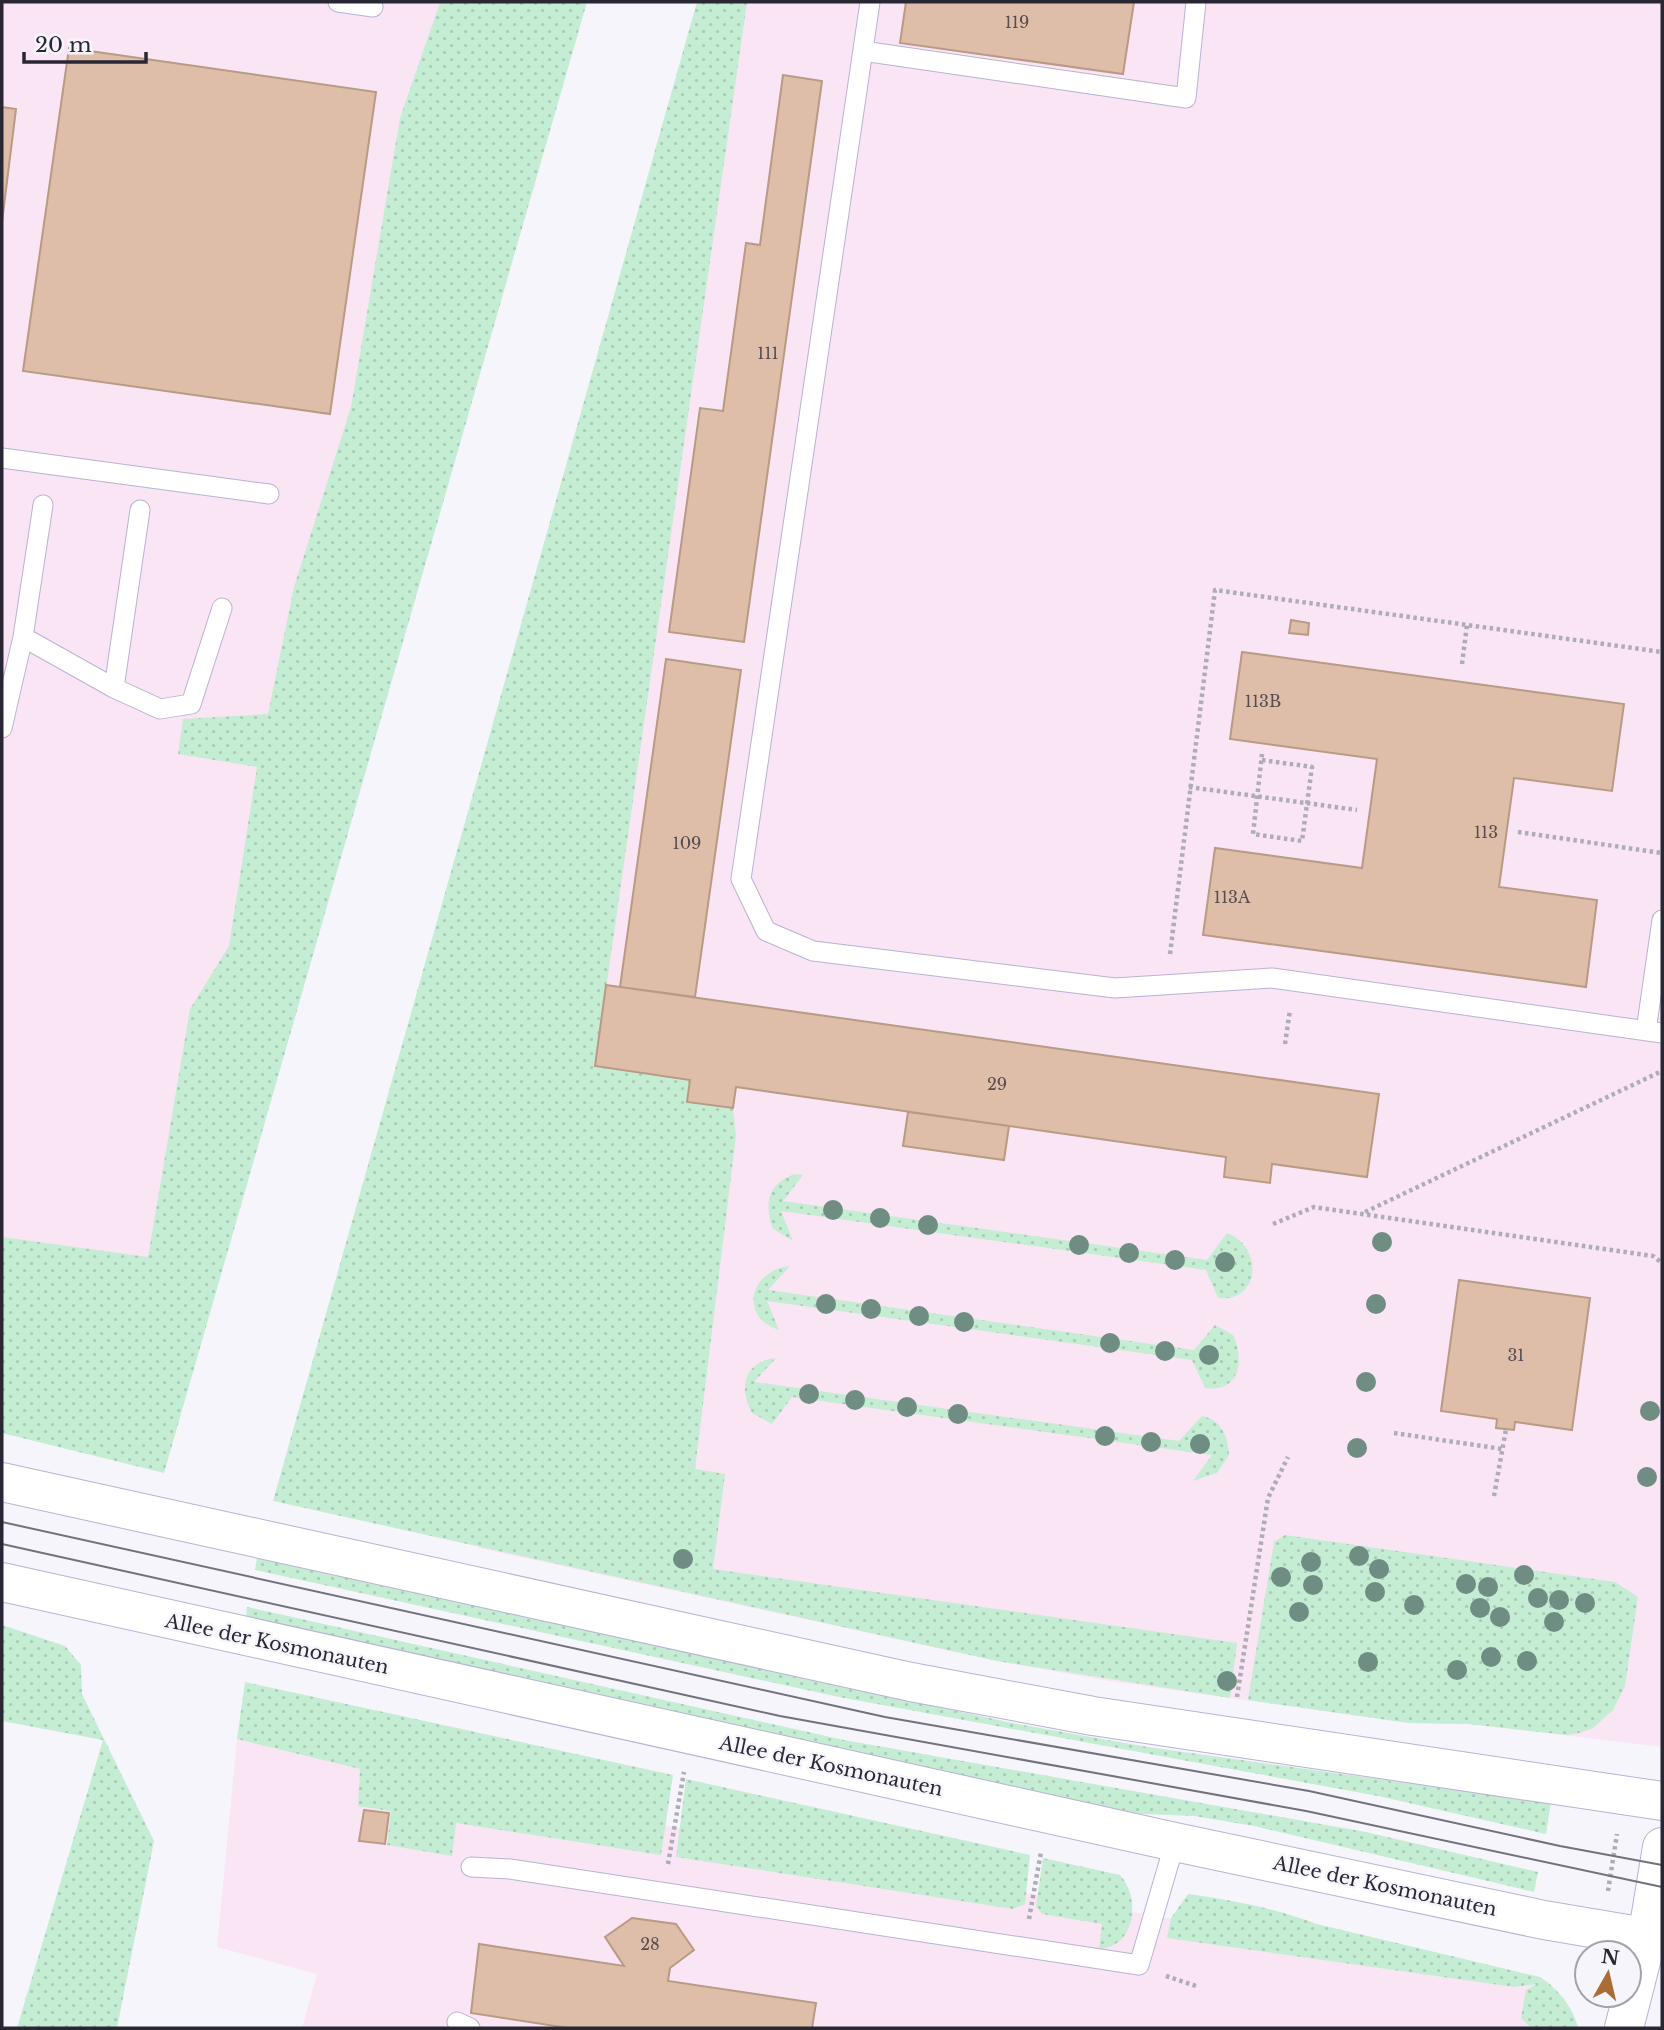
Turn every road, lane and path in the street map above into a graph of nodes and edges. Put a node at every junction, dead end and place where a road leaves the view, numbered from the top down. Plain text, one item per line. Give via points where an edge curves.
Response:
1 (338, 2) edge
2 (870, 2) edge
3 (1196, 2) edge
4 (373, 7) dead end
5 (863, 51) junction
6 (2, 458) edge
7 (269, 494) dead end
8 (43, 505) dead end
9 (140, 510) dead end
10 (222, 608) dead end
11 (1466, 625) junction
12 (23, 637) junction
13 (1662, 652) edge
14 (1462, 664) dead end
15 (114, 688) junction
16 (2, 728) edge
17 (1189, 787) junction
18 (1257, 797) junction
19 (1307, 804) junction
20 (1357, 810) dead end
21 (1518, 832) dead end
22 (1662, 853) edge
23 (1662, 919) edge
24 (1167, 986) junction
25 (1654, 1032) edge
26 (1662, 1071) edge
27 (1364, 1212) junction
28 (1273, 1224) dead end
29 (1662, 1263) edge
30 (1506, 1429) dead end
31 (1394, 1433) dead end
32 (1502, 1449) junction
33 (1288, 1457) dead end
34 (2, 1482) edge
35 (1494, 1496) dead end
36 (12, 1585) edge
37 (1238, 1688) dead end
38 (684, 1768) dead end
39 (1624, 1795) junction
40 (1662, 1801) edge
41 (671, 1838) dead end
42 (1175, 1842) junction
43 (1042, 1847) dead end
44 (1662, 1847) edge
45 (471, 1867) dead end
46 (1032, 1899) dead end
47 (1604, 1930) junction
48 (1654, 1939) edge
49 (1624, 2028) edge

1 - 4 lane
2 - 5 lane
3 - 5 lane via 1186,98
5 - 24 lane via 741,879 766,931 813,951 1115,988
6 - 7 lane
8 - 12 lane
9 - 15 lane
10 - 15 lane via 191,704 160,709
11 - 13 path
11 - 14 path
11 - 17 path via 1215,590
12 - 15 lane
12 - 16 lane
17 - 18 path
17 - 24 path
18 - 19 path
18 - 19 path via 1253,834 1302,841
18 - 19 path via 1262,757 1312,767
19 - 20 path
21 - 22 path
23 - 25 lane
24 - 25 lane via 1272,978
26 - 27 path
27 - 28 path via 1314,1206
27 - 29 path via 1653,1256
30 - 32 path
31 - 32 path
32 - 35 path
33 - 37 path via 1268,1498
34 - 39 main road via 898,1679 1093,1716
36 - 42 main road, Allee der Kosmonauten
38 - 41 path
39 - 40 main road
39 - 47 path
42 - 45 lane via 1139,1965 510,1869
42 - 47 main road, Allee der Kosmonauten
43 - 46 path
44 - 48 main road
47 - 48 main road, Allee der Kosmonauten
48 - 49 main road

